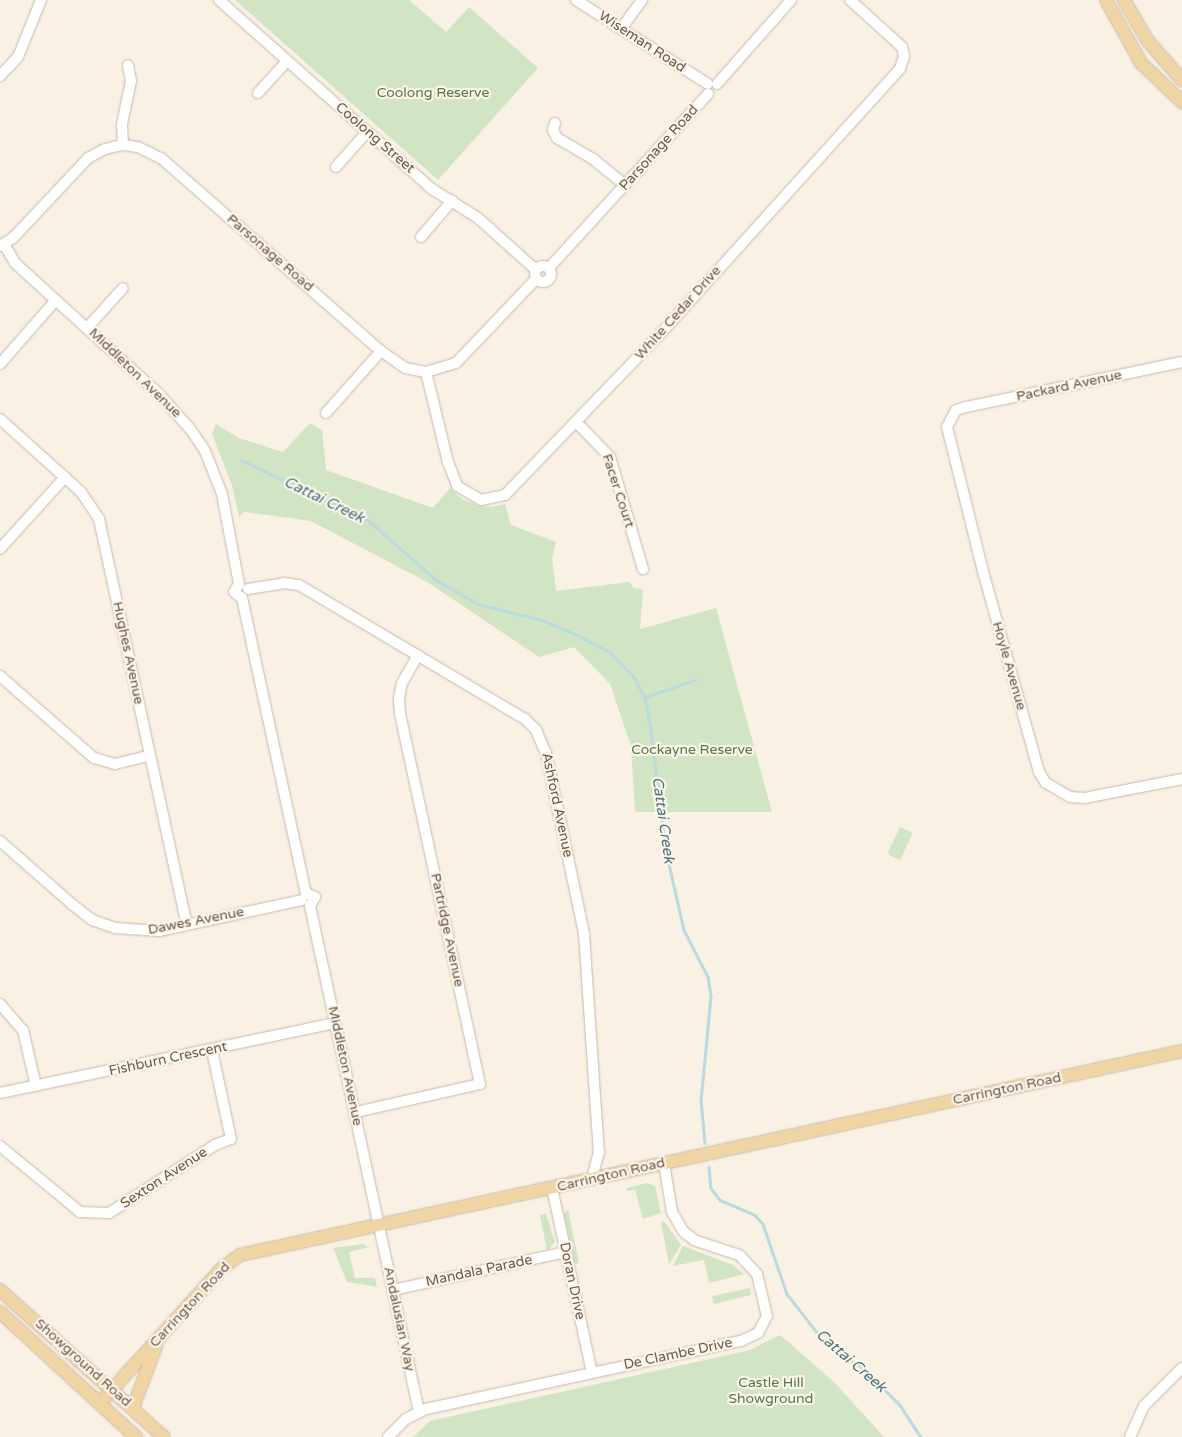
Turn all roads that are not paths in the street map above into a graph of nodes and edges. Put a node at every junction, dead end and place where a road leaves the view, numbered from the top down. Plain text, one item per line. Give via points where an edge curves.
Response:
1 (41, 0) edge
2 (219, 0) edge
3 (576, 0) edge
4 (642, 0) edge
5 (791, 0) edge
6 (850, 0) edge
7 (1106, 0) edge
8 (1124, 0) edge
9 (621, 29) junction
10 (288, 61) junction
11 (128, 65) dead end
12 (0, 76) edge
13 (1182, 80) edge
14 (711, 87) junction
15 (258, 93) dead end
16 (1182, 102) edge
17 (555, 123) dead end
18 (367, 132) junction
19 (123, 145) junction
20 (336, 167) dead end
21 (625, 185) junction
22 (452, 201) junction
23 (421, 237) dead end
24 (2, 245) edge
25 (549, 268) junction
26 (536, 274) junction
27 (124, 288) dead end
28 (56, 300) junction
29 (88, 327) junction
30 (381, 351) junction
31 (1182, 362) edge
32 (0, 364) edge
33 (426, 372) junction
34 (956, 410) joint
35 (326, 412) dead end
36 (0, 419) edge
37 (577, 423) junction
38 (65, 477) junction
39 (0, 549) edge
40 (643, 569) dead end
41 (243, 590) junction
42 (418, 656) junction
43 (0, 676) edge
44 (150, 756) junction
45 (1182, 779) edge
46 (0, 840) edge
47 (306, 899) junction
48 (187, 925) junction
49 (0, 1004) edge
50 (336, 1023) junction
51 (212, 1050) junction
52 (1182, 1051) edge
53 (36, 1086) junction
54 (0, 1094) edge
55 (356, 1112) junction
56 (0, 1146) edge
57 (664, 1164) junction
58 (592, 1179) junction
59 (552, 1188) junction
60 (379, 1226) junction
61 (566, 1252) junction
62 (0, 1290) edge
63 (393, 1290) junction
64 (0, 1312) edge
65 (158, 1339) junction
66 (1182, 1368) edge
67 (592, 1373) junction
68 (112, 1389) junction
69 (100, 1403) junction
70 (133, 1408) junction
71 (419, 1412) junction
72 (136, 1437) edge
73 (164, 1437) edge
74 (388, 1437) edge
75 (1130, 1437) edge

1 - 12 street via 18,57
2 - 10 street, Coolong Street
3 - 9 street, Wiseman Road
4 - 9 street
5 - 14 street, Parsonage Road
6 - 37 street, White Cedar Drive via 902,47 904,56 900,69
7 - 16 main road via 1141,63
8 - 13 main road via 1148,41
9 - 14 street, Wiseman Road
10 - 15 street
10 - 18 street, Coolong Street
11 - 19 street via 131,81 122,124
14 - 21 street, Parsonage Road
17 - 21 street via 553,130 557,138 593,159
18 - 20 street
18 - 22 street, Coolong Street via 432,189
19 - 24 street via 105,149 88,158
19 - 30 street, Parsonage Road via 138,147 161,158
21 - 25 street, Parsonage Road
22 - 23 street
22 - 26 street, Coolong Street via 478,218
24 - 28 street, Middleton Avenue via 15,263
25 - 26 street via 542,265
25 - 26 street, Parsonage Road via 549,280 540,282
26 - 33 street, Parsonage Road via 463,358 450,367
27 - 29 street
28 - 29 street, Middleton Avenue
28 - 32 street
29 - 41 street, Middleton Avenue via 176,410 205,451 225,507
30 - 33 street, Parsonage Road via 405,368
30 - 35 street
31 - 34 street, Packard Avenue
33 - 37 street, White Cedar Drive via 451,475 457,486 474,498 487,501 505,495
34 - 45 street, Hoyle Avenue via 950,417 948,437 1039,772 1046,784 1070,798 1085,798
36 - 38 street, Hughes Avenue
37 - 40 street, Facer Court via 610,457
38 - 39 street
38 - 44 street, Hughes Avenue via 89,501 99,519
41 - 42 street, Ashford Avenue via 284,583 299,586
41 - 47 street, Middleton Avenue
42 - 55 street, Partridge Avenue via 402,683 398,698 400,714 480,1084
42 - 58 street, Ashford Avenue via 526,719 542,741 584,934 599,1152
43 - 44 street via 94,758 115,764
44 - 48 street, Hughes Avenue
46 - 48 street, Dawes Avenue via 92,920 137,932
47 - 48 street, Dawes Avenue
47 - 50 street, Middleton Avenue
49 - 53 street via 23,1030
50 - 51 street, Fishburn Crescent
50 - 55 street, Middleton Avenue
51 - 53 street, Fishburn Crescent
51 - 56 street, Sexton Avenue via 231,1139 215,1145 109,1213 80,1212
52 - 57 main road, Carrington Road
53 - 54 street, Fishburn Crescent
55 - 60 street, Middleton Avenue
57 - 58 main road, Carrington Road
57 - 67 street, De Clambe Drive via 678,1226 694,1240 739,1255 752,1266 760,1282 766,1308 765,1322 758,1333 748,1339
58 - 59 main road, Carrington Road
59 - 60 main road, Carrington Road
59 - 61 street, Doran Drive
60 - 63 street, Andalusian Way
60 - 65 main road, Carrington Road via 240,1255 222,1268
61 - 63 street, Mandala Parade
61 - 67 street, Doran Drive
62 - 68 main road, Showground Road
63 - 71 street, Andalusian Way
64 - 69 main road, Showground Road
65 - 68 main road, Carrington Road
65 - 70 main road
66 - 75 street via 1144,1406
67 - 71 street, De Clambe Drive
68 - 69 main road, Carrington Road
68 - 70 main road, Showground Road
69 - 72 main road, Showground Road
70 - 73 main road, Showground Road
71 - 74 street, De Clambe Drive via 406,1419

